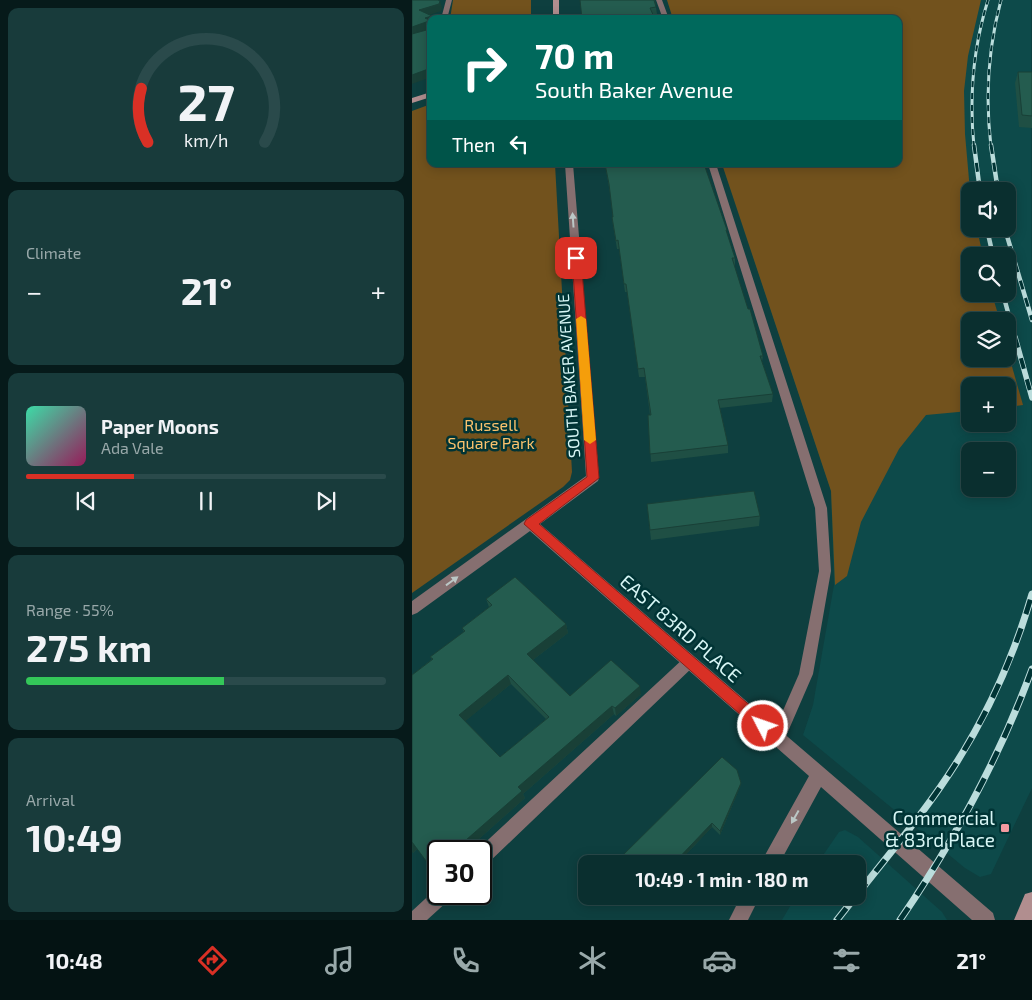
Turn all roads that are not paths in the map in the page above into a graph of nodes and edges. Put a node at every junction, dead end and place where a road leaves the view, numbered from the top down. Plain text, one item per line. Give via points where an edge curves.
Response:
1 (449, 0) edge
2 (556, 0) edge
3 (659, 0) edge
4 (445, 15) edge
5 (556, 15) edge
6 (665, 15) edge
7 (427, 95) edge
8 (412, 101) edge
9 (569, 167) edge
10 (713, 167) edge
11 (530, 524) junction
12 (412, 609) edge
13 (689, 662) junction
14 (778, 738) junction
15 (819, 774) junction
16 (492, 848) edge
17 (774, 855) edge
18 (1032, 901) edge
19 (431, 905) edge
20 (746, 905) edge
21 (415, 920) edge
22 (738, 920) edge
23 (986, 920) edge
24 (1023, 920) edge

1 - 4 lane
2 - 5 street
3 - 6 lane
7 - 8 street
11 -> 9 street, SOUTH BAKER AVENUE via 593,478
10 - 14 lane via 821,508 825,571 806,674
12 -> 11 street
11 - 13 street, EAST 83RD PLACE
13 - 14 street, EAST 83RD PLACE
13 - 16 lane
14 - 15 street, EAST 83RD PLACE
15 -> 17 street
15 - 23 street, EAST 83RD PLACE
18 - 24 street
19 - 21 lane
20 - 22 street

